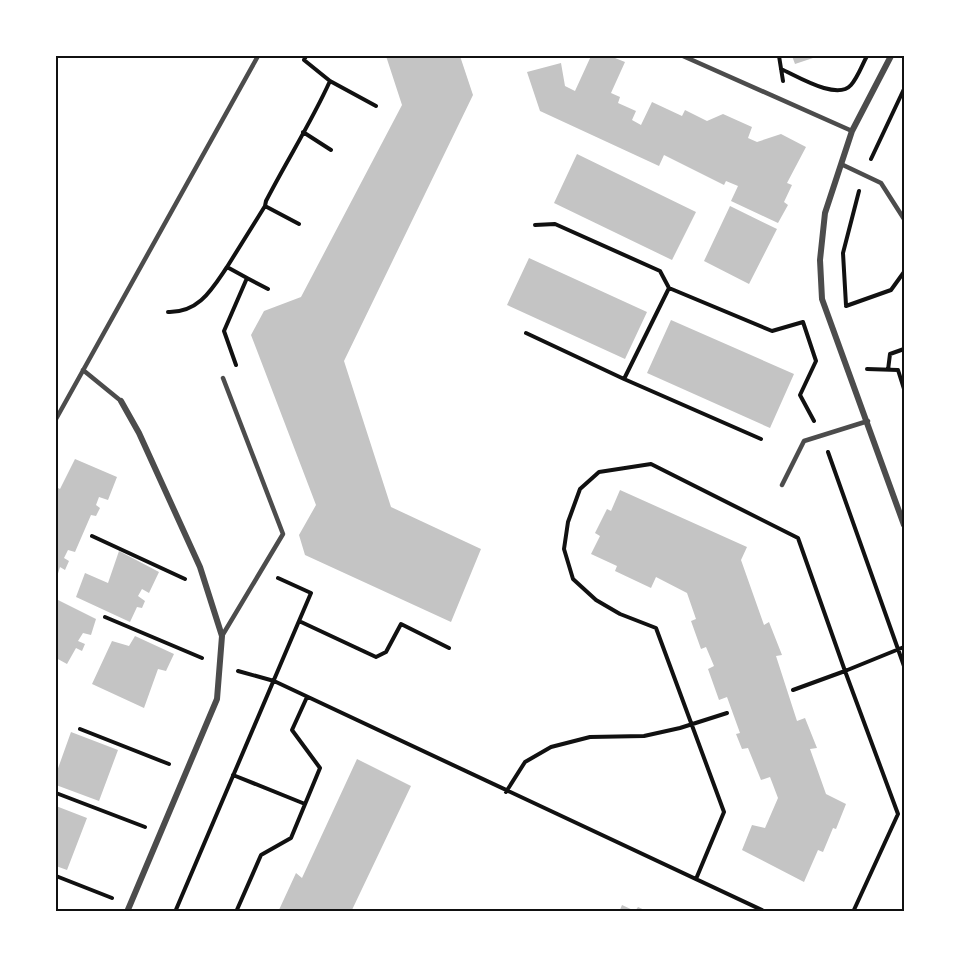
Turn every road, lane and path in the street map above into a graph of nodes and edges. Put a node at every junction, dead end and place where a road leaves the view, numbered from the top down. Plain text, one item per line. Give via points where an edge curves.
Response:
1 (258, 56) edge
2 (306, 56) edge
3 (683, 56) edge
4 (867, 56) edge
5 (891, 56) edge
6 (781, 69) dead end
7 (330, 81) junction
8 (904, 89) edge
9 (376, 106) dead end
10 (852, 131) junction
11 (303, 132) junction
12 (331, 150) dead end
13 (843, 165) junction
14 (865, 174) junction
15 (266, 206) junction
16 (904, 219) edge
17 (299, 224) dead end
18 (535, 225) dead end
19 (227, 267) junction
20 (904, 272) edge
21 (247, 278) junction
22 (669, 288) junction
23 (268, 289) dead end
24 (846, 306) junction
25 (168, 312) dead end
26 (850, 316) dead end
27 (526, 333) dead end
28 (904, 349) edge
29 (864, 359) dead end
30 (83, 370) junction
31 (888, 370) junction
32 (223, 378) joint
33 (624, 379) junction
34 (904, 389) edge
35 (120, 402) joint
36 (56, 419) edge
37 (868, 421) junction
38 (822, 435) junction
39 (761, 439) dead end
40 (782, 485) dead end
41 (904, 525) edge
42 (92, 536) dead end
43 (261, 570) junction
44 (207, 589) junction
45 (105, 617) dead end
46 (299, 621) junction
47 (222, 636) junction
48 (449, 648) dead end
49 (904, 648) edge
50 (899, 650) junction
51 (218, 665) junction
52 (904, 666) edge
53 (844, 671) junction
54 (274, 681) junction
55 (793, 690) dead end
56 (307, 697) junction
57 (727, 713) dead end
58 (693, 724) junction
59 (80, 729) dead end
60 (186, 771) junction
61 (233, 775) junction
62 (506, 792) junction
63 (56, 793) edge
64 (305, 804) junction
65 (160, 833) junction
66 (56, 876) edge
67 (696, 879) junction
68 (128, 908) edge
69 (175, 912) edge
70 (236, 912) edge
71 (766, 912) edge
72 (853, 912) edge

1 - 30 lane
2 - 7 path via 304,60
3 - 10 lane
4 - 6 path via 849,87 842,90 827,89
5 - 10 street
7 - 9 path
7 - 11 path
8 - 14 path
10 - 13 street
11 - 12 path
11 - 15 path
13 - 14 lane
13 - 37 street via 825,213 820,260 822,300
14 - 16 lane via 881,183
14 - 24 path via 843,253
15 - 17 path
15 - 19 path
18 - 22 path via 555,224 660,271
19 - 21 path
19 - 25 path via 200,304 179,313
20 - 24 path via 891,291
21 - 23 path
21 - 32 path via 224,332 238,370
22 - 33 path
22 - 38 path via 772,332 803,322 816,361 800,395
24 - 26 path
27 - 33 path
28 - 31 path via 890,354
29 - 31 path via 868,370
30 - 35 lane
30 - 36 lane
31 - 34 path via 898,370
32 - 43 lane via 283,534
33 - 39 path
35 - 44 street via 143,443
37 - 38 lane
37 - 41 street
38 - 40 lane via 804,441
38 - 50 path
42 - 44 path
43 - 46 path via 311,593
43 - 47 lane
44 - 47 street
45 - 51 path
46 - 48 path via 376,657 386,652 401,624
46 - 54 path
47 - 51 street
49 - 50 path
50 - 52 path
50 - 53 path
51 - 54 path
51 - 60 street via 217,699
53 - 55 path
53 - 58 path via 798,538 651,464 599,472 580,489 568,522 564,549 573,579 596,600 656,628
53 - 72 path via 898,814
54 - 56 path
54 - 61 path
56 - 62 path
56 - 64 path via 292,730 320,768
57 - 58 path
58 - 62 path via 644,736 590,737 550,747 525,762
58 - 67 path via 724,812
59 - 60 path
60 - 65 street
61 - 64 path
61 - 69 path
62 - 67 path
63 - 65 path
64 - 70 path via 291,838 261,855
65 - 68 street
66 - 68 path
67 - 71 path

